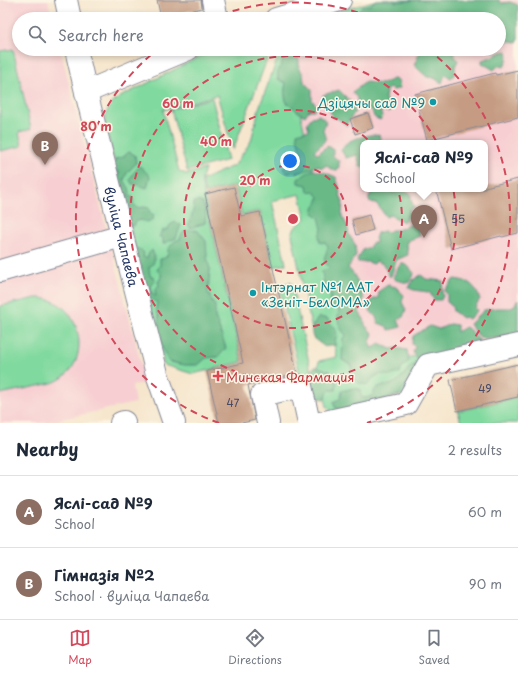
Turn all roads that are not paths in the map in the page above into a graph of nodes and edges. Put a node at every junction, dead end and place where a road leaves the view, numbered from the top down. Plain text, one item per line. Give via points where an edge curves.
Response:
1 (66, 0) edge
2 (213, 0) edge
3 (340, 0) edge
4 (69, 12) edge
5 (216, 12) edge
6 (300, 12) edge
7 (78, 56) edge
8 (171, 56) edge
9 (86, 92) junction
10 (122, 236) junction
11 (0, 271) edge
12 (518, 344) edge
13 (174, 423) edge
14 (268, 423) edge
15 (309, 423) edge
16 (320, 423) edge

1 - 4 street
2 - 5 street
3 - 6 street
7 - 9 street, вуліца Чапаева
8 - 9 street
9 - 10 street, вуліца Чапаева
10 - 11 street
10 - 13 street, вуліца Чапаева via 157,374
12 - 16 street via 428,365 406,404
14 - 15 street via 262,395 301,386

